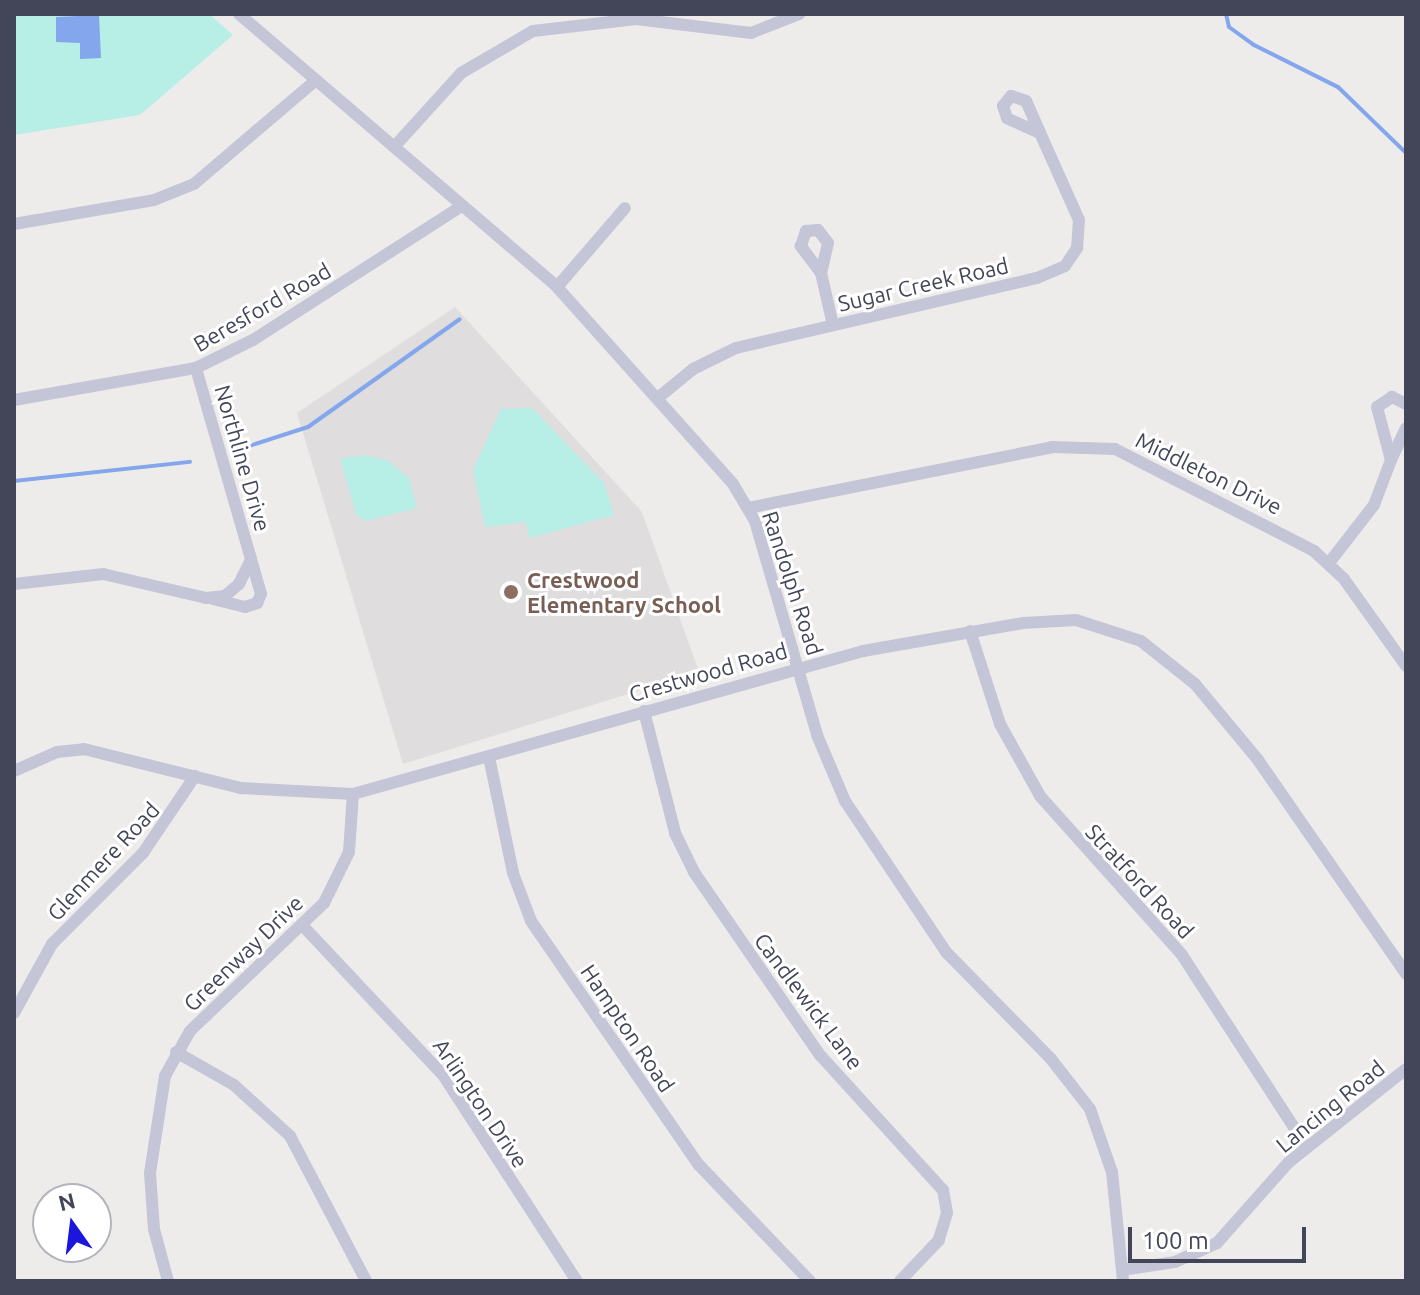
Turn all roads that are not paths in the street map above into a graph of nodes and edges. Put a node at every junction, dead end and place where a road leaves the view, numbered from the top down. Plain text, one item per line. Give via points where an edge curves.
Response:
1 (239, 14) edge
2 (799, 14) edge
3 (316, 80) junction
4 (1040, 133) dead end
5 (394, 147) junction
6 (462, 206) junction
7 (625, 208) dead end
8 (14, 224) edge
9 (821, 273) dead end
10 (557, 287) junction
11 (833, 325) junction
12 (196, 368) junction
13 (659, 397) junction
14 (14, 400) edge
15 (1406, 404) edge
16 (1406, 428) edge
17 (1391, 460) junction
18 (748, 508) junction
19 (251, 559) junction
20 (1329, 563) junction
21 (14, 584) edge
22 (206, 598) junction
23 (970, 631) junction
24 (1406, 666) edge
25 (799, 667) junction
26 (644, 711) junction
27 (489, 757) junction
28 (14, 771) edge
29 (195, 776) junction
30 (353, 794) junction
31 (303, 926) junction
32 (1406, 974) edge
33 (14, 1013) edge
34 (176, 1052) junction
35 (1406, 1069) edge
36 (1306, 1146) junction
37 (1123, 1276) edge
38 (168, 1281) edge
39 (366, 1281) edge
40 (577, 1281) edge
41 (810, 1281) edge
42 (900, 1281) edge

1 - 3 street, Randolph Road
2 - 5 street via 751,33 636,19 533,31 461,73
3 - 5 street, Randolph Road
3 - 8 street via 194,184 154,200
4 - 11 street, Sugar Creek Road via 1079,220 1077,248 1065,266 1037,278
5 - 6 street, Randolph Road
6 - 10 street, Randolph Road
6 - 12 street, Beresford Road via 253,340
7 - 10 street
9 - 11 street
10 - 13 street, Randolph Road
11 - 13 street, Sugar Creek Road via 727,351
12 - 14 street, Beresford Road
12 - 19 street, Northline Drive
13 - 18 street, Randolph Road
15 - 17 street via 1392,397 1377,407
16 - 17 street
17 - 20 street via 1374,505
18 - 20 street, Middleton Drive via 1084,445 1153,464 1279,529
18 - 25 street, Randolph Road
19 - 22 street, Northline Drive via 232,591
19 - 22 street, Northline Drive via 261,594 257,603 245,607
20 - 24 street, Middleton Drive
21 - 22 street, Northline Drive via 103,574
23 - 25 street, Crestwood Road
23 - 32 street, Crestwood Road via 1076,620 1123,632 1157,651 1195,684 1258,760
23 - 36 street, Stratford Road via 1000,724 1040,796 1182,955
25 - 26 street, Crestwood Road
25 - 37 street, Randolph Road via 827,762 860,825 946,952 1051,1059 1090,1109 1112,1172
26 - 27 street, Crestwood Road
26 - 42 street, Candlewick Lane via 675,833 694,872 820,1055 943,1190 947,1213 939,1240
27 - 30 street, Crestwood Road
27 - 41 street, Hampton Road via 513,873 531,921 699,1165
28 - 29 street, Crestwood Road via 57,752 84,749
29 - 30 street, Crestwood Road via 279,794
29 - 33 street, Glenmere Road via 143,853 52,944
30 - 31 street, Greenway Drive via 345,864
31 - 34 street, Greenway Drive via 213,1007
31 - 40 street, Arlington Drive via 443,1075
34 - 38 street, Greenway Drive via 157,1100 151,1138 152,1217
34 - 39 street via 234,1085 290,1136
35 - 36 street, Lancing Road
36 - 37 street, Lancing Road via 1217,1243 1175,1262

